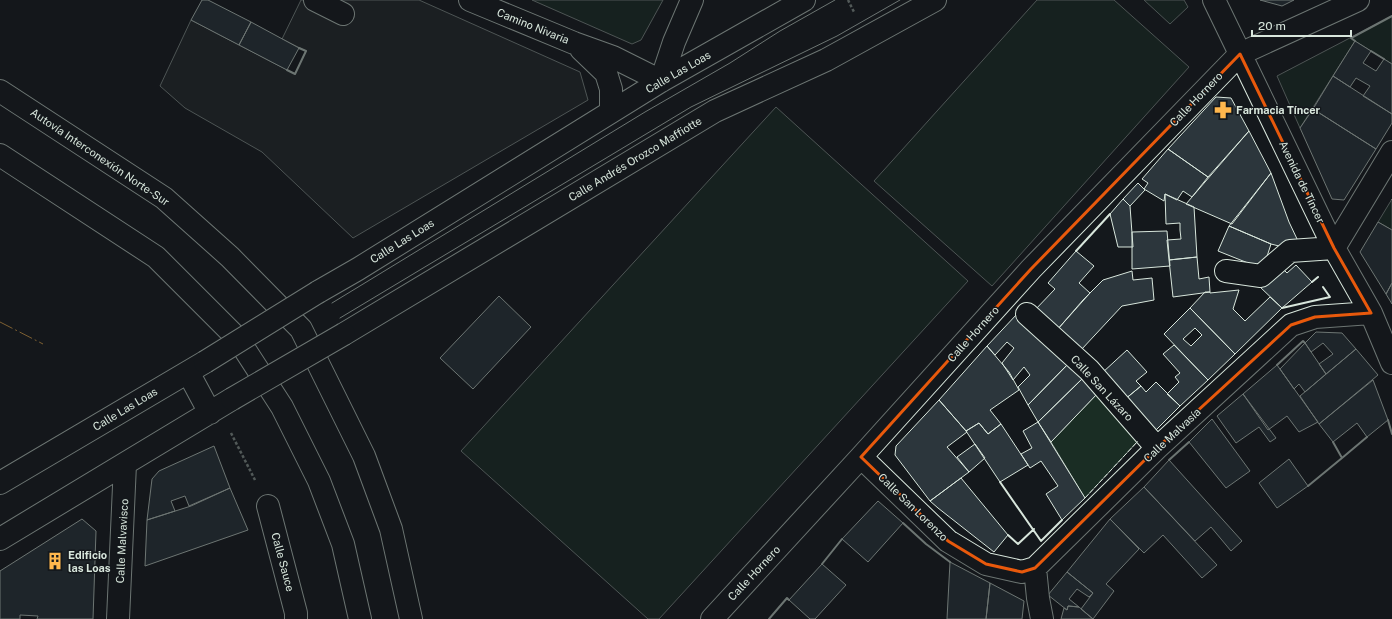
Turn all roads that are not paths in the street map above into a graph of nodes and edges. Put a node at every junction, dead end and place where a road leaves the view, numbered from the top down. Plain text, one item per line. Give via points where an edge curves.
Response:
1 (315, 0) edge
2 (470, 0) edge
3 (692, 0) edge
4 (804, 0) edge
5 (935, 0) edge
6 (1214, 0) edge
7 (1358, 0) edge
8 (498, 6) edge
9 (343, 14) dead end
10 (574, 43) junction
11 (1240, 54) junction
12 (661, 81) junction
13 (0, 91) edge
14 (611, 112) junction
15 (1392, 152) edge
16 (0, 155) edge
17 (1334, 248) junction
18 (1226, 271) dead end
19 (1371, 313) junction
20 (1026, 314) dead end
21 (1392, 363) edge
22 (196, 367) junction
23 (220, 407) junction
24 (1157, 448) junction
25 (862, 457) junction
26 (125, 464) junction
27 (0, 483) edge
28 (268, 506) road end
29 (0, 539) edge
30 (1035, 568) junction
31 (118, 619) edge
32 (296, 619) edge
33 (360, 619) edge
34 (411, 619) edge
35 (712, 619) edge
36 (1042, 619) edge

1 - 9 main road
2 - 8 main road, Camino Nivaria
3 - 12 main road
4 - 12 main road, Calle Las Loas
5 - 23 main road, Calle Andrés Orozco Maffiotte, bridge via 826,60 715,111
6 - 11 main road, Avenida de Tíncer
7 - 11 main road
8 - 10 main road, Camino Nivaria
10 - 12 main road, Camino Nivaria via 613,57
10 - 14 main road, Camino Nivaria via 606,73 611,89
11 - 17 main road, Avenida de Tíncer
11 - 25 main road, Calle Hornero via 1031,269
12 - 14 main road, Calle Las Loas
13 - 34 main road, Autovía Interconexión Norte-Sur via 164,198 230,257 301,329 364,456 391,529
14 - 22 main road, Calle Las Loas, bridge
15 - 17 main road
16 - 33 main road via 156,257 238,339 282,407 319,481 343,544
17 - 18 main road via 1290,251 1261,276
17 - 19 main road, Avenida de Tíncer
19 - 21 main road, Avenida de Tíncer
19 - 24 main road, Calle Malvasía via 1315,317 1292,325
20 - 24 main road, Calle San Lázaro via 1089,370
22 - 23 main road
22 - 27 main road, Calle Las Loas
23 - 26 main road
24 - 30 main road, Calle Malvasía
25 - 30 main road, Calle San Lorenzo via 948,541 986,564 1022,572
25 - 35 main road, Calle Hornero
26 - 29 main road
26 - 31 main road, Calle Malvavisco
28 - 32 main road, Calle Sauce
30 - 36 main road

